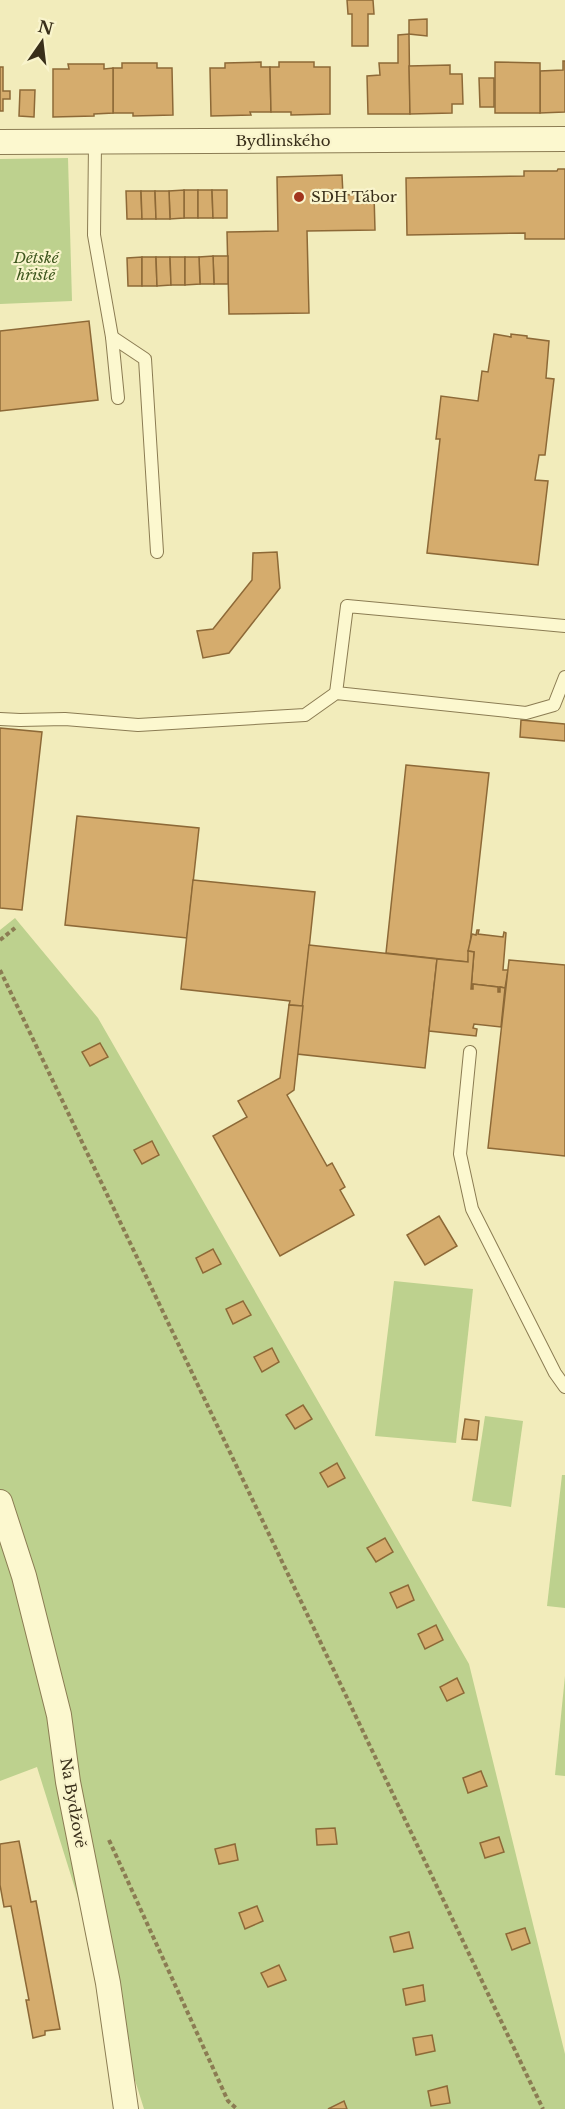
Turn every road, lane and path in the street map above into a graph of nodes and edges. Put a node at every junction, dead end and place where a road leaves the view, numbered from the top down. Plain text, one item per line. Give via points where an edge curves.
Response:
1 (565, 140) edge
2 (0, 142) edge
3 (94, 143) junction
4 (112, 337) junction
5 (118, 398) dead end
6 (157, 552) dead end
7 (565, 626) edge
8 (565, 677) edge
9 (336, 693) junction
10 (0, 719) edge
11 (15, 928) dead end
12 (0, 940) edge
13 (0, 970) edge
14 (470, 1052) dead end
15 (565, 1388) edge
16 (0, 1502) edge
17 (105, 1830) dead end
18 (126, 2109) edge
19 (237, 2109) edge
20 (543, 2109) edge

1 - 3 street, Bydlinského
2 - 3 street, Bydlinského
3 - 4 lane via 94,235
4 - 5 lane
4 - 6 lane via 145,359
7 - 9 lane via 347,606
8 - 9 lane via 554,705 526,713
9 - 10 lane via 305,715 138,725
11 - 12 path
13 - 20 path
14 - 15 lane via 460,1154 472,1209
16 - 18 street, Na Bydžově via 24,1576 59,1715 108,1983
17 - 19 path via 228,2101

